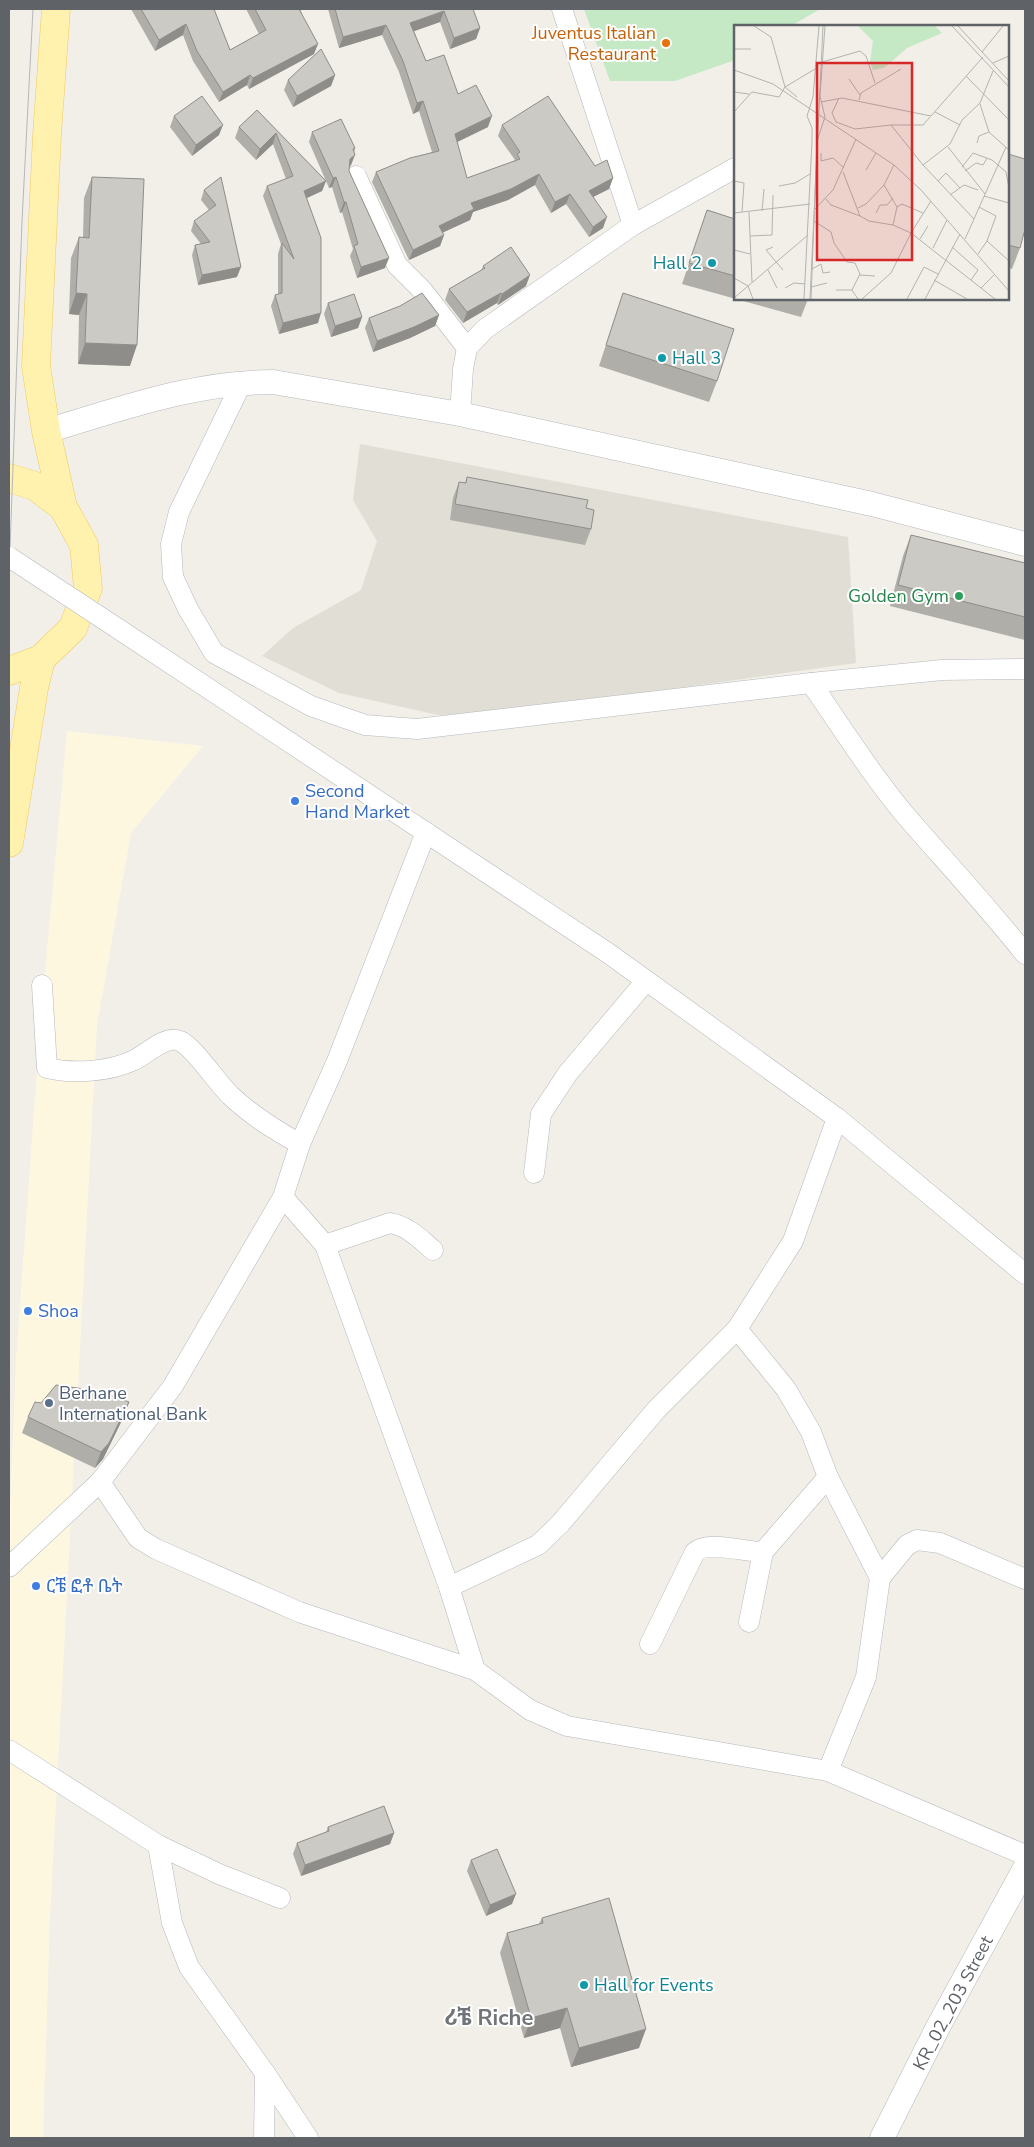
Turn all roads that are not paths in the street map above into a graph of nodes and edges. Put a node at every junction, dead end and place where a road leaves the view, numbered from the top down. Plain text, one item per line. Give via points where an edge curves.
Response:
1 (56, 9) edge
2 (562, 9) edge
3 (734, 169) edge
4 (356, 176) dead end
5 (633, 226) junction
6 (467, 348) junction
7 (242, 382) junction
8 (460, 414) junction
9 (46, 431) junction
10 (9, 478) edge
11 (63, 507) junction
12 (1025, 544) edge
13 (9, 557) edge
14 (41, 659) junction
15 (1025, 669) edge
16 (9, 671) edge
17 (811, 683) junction
18 (426, 832) junction
19 (9, 843) edge
20 (1025, 954) edge
21 (646, 981) junction
22 (42, 986) dead end
23 (837, 1118) junction
24 (300, 1144) junction
25 (534, 1173) dead end
26 (283, 1197) junction
27 (325, 1245) junction
28 (433, 1250) dead end
29 (1025, 1274) edge
30 (737, 1329) junction
31 (828, 1477) junction
32 (100, 1482) junction
33 (763, 1552) junction
34 (9, 1567) edge
35 (880, 1578) junction
36 (1025, 1579) edge
37 (449, 1587) junction
38 (749, 1622) dead end
39 (650, 1644) dead end
40 (475, 1670) junction
41 (9, 1750) edge
42 (828, 1771) junction
43 (158, 1845) junction
44 (1025, 1855) edge
45 (1025, 1868) edge
46 (280, 1898) dead end
47 (265, 2073) junction
48 (264, 2138) edge
49 (308, 2138) edge
50 (882, 2138) edge

1 - 9 main road via 46,135 36,366
2 - 5 street
3 - 5 street
4 - 6 street via 396,265 422,291
5 - 6 street via 486,329
6 - 8 street
7 - 8 street via 273,382
7 - 9 street via 183,391
7 - 17 street via 179,512 171,544 173,577 214,653 311,706 365,725 417,729
8 - 12 street via 872,504
9 - 11 main road
10 - 11 main road via 35,486
11 - 14 main road via 84,545 88,588 73,628
13 - 18 street, bridge
14 - 16 main road
14 - 19 main road
15 - 17 street via 942,670
17 - 20 street via 906,815 979,896
18 - 21 street
18 - 24 street via 337,1061
21 - 23 street
21 - 25 street via 568,1073 541,1114
22 - 24 street via 46,1068 63,1072 106,1069 132,1062 170,1040 180,1041 230,1095 261,1122
23 - 29 street
23 - 30 street via 793,1242
24 - 26 street
26 - 27 street
26 - 32 street via 173,1386
27 - 28 street via 390,1223 400,1224
27 - 37 street
30 - 31 street via 786,1388 811,1432
30 - 37 street via 656,1410 560,1524 538,1545
31 - 33 street
31 - 35 street
32 - 34 street
32 - 40 street via 138,1538 156,1549 299,1612
33 - 38 street
33 - 39 street via 709,1545 700,1547 694,1552
35 - 36 street via 907,1545 927,1540
35 - 42 street via 866,1677
37 - 40 street
40 - 42 street via 530,1710 567,1726
41 - 43 street
42 - 44 street
43 - 46 street
43 - 47 street via 172,1923 189,1967
45 - 50 street, KR_02_203 Street
47 - 48 street
47 - 49 street

